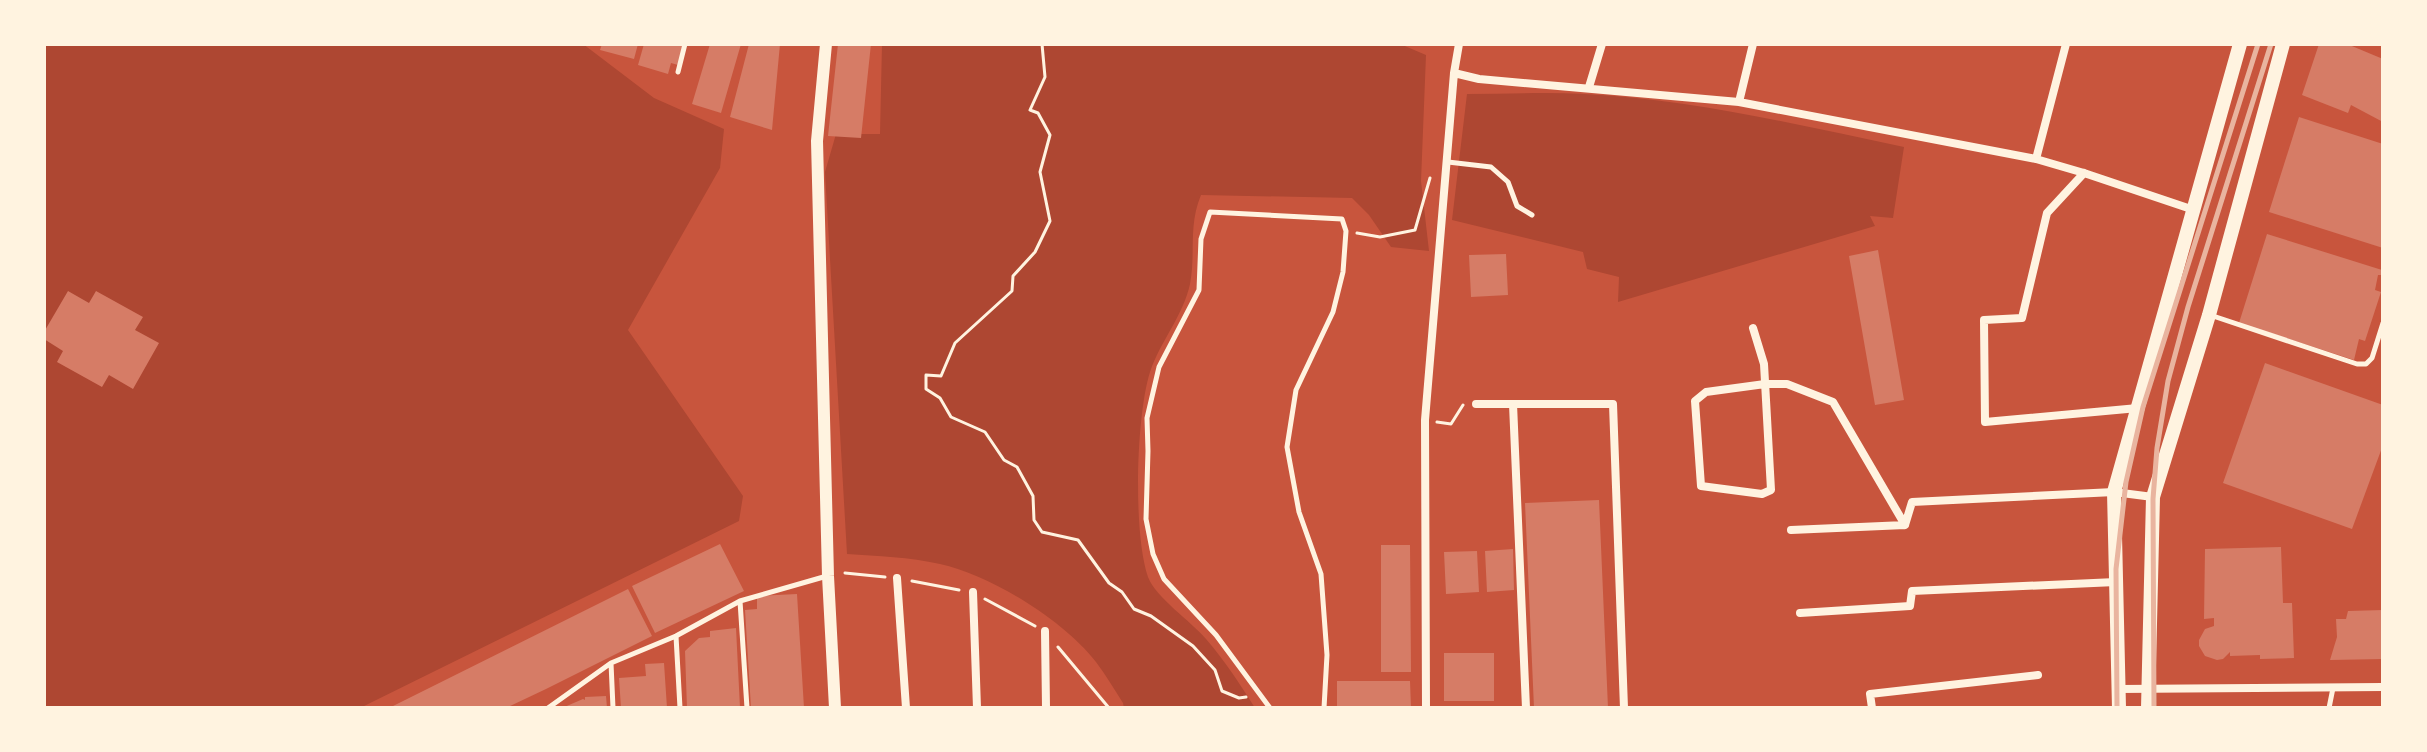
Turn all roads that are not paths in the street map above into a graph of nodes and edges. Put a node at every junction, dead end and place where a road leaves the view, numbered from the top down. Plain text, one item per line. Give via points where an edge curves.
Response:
1 (685, 44) edge
2 (826, 44) edge
3 (1459, 44) edge
4 (1602, 44) edge
5 (1753, 44) edge
6 (2066, 44) edge
7 (2240, 44) edge
8 (2283, 44) edge
9 (678, 72) dead end
10 (1454, 73) junction
11 (1589, 87) junction
12 (1739, 102) junction
13 (2036, 159) junction
14 (1447, 162) junction
15 (2084, 173) junction
16 (2194, 210) junction
17 (1532, 215) dead end
18 (2209, 315) junction
19 (2383, 323) edge
20 (1753, 328) dead end
21 (1765, 384) junction
22 (1476, 404) dead end
23 (1513, 404) junction
24 (2138, 408) junction
25 (2114, 492) junction
26 (2153, 497) junction
27 (1905, 525) junction
28 (1791, 530) dead end
29 (828, 576) junction
30 (897, 578) road end
31 (2116, 582) junction
32 (973, 592) road end
33 (740, 601) junction
34 (1800, 613) dead end
35 (1045, 631) road end
36 (676, 636) junction
37 (611, 663) junction
38 (2038, 675) dead end
39 (2383, 687) edge
40 (2333, 688) junction
41 (2119, 689) junction
42 (2148, 689) junction
43 (548, 708) edge
44 (613, 708) edge
45 (680, 708) edge
46 (747, 708) edge
47 (835, 708) edge
48 (906, 708) edge
49 (977, 708) edge
50 (1046, 708) edge
51 (1270, 708) edge
52 (1324, 708) edge
53 (1426, 708) edge
54 (1526, 708) edge
55 (1624, 708) edge
56 (1872, 708) edge
57 (2119, 708) edge
58 (2148, 708) edge
59 (2329, 708) edge

1 - 9 lane
2 - 29 street via 817,141
3 - 10 street
4 - 11 street
5 - 12 street
6 - 13 street
7 - 16 main road
8 - 18 main road
10 - 11 street
10 - 14 street
11 - 12 street
12 - 13 street
13 - 15 street
14 - 17 lane via 1491,167 1508,182 1517,206
14 - 53 street via 1425,420
15 - 16 street
15 - 24 street via 2047,213 2022,318 1984,320 1985,422
16 - 24 main road
18 - 19 lane via 2357,364 2372,358
18 - 26 main road
20 - 21 street
21 - 21 street via 1771,490 1762,494 1701,486 1695,401 1706,392
21 - 27 street via 1787,384 1833,402
22 - 23 street
23 - 54 street
23 - 55 street via 1613,404
24 - 25 main road
25 - 26 street
25 - 27 street via 1912,502
25 - 31 main road
26 - 42 main road
27 - 28 street
29 - 33 lane
29 - 47 street
30 - 48 street
31 - 34 street via 1912,591 1910,606
31 - 41 main road
32 - 49 street
33 - 36 lane
33 - 46 lane
35 - 50 street
36 - 37 lane
36 - 45 lane
37 - 43 lane
37 - 44 lane
38 - 56 street via 1870,694
39 - 40 street
40 - 42 street
40 - 59 lane
41 - 42 street
41 - 57 main road
42 - 58 main road
51 - 52 lane via 1216,635 1164,579 1146,519 1147,418 1159,367 1199,290 1201,239 1210,212 1342,219 1346,231 1333,312 1296,390 1287,447 1299,512 1321,574 1327,655

